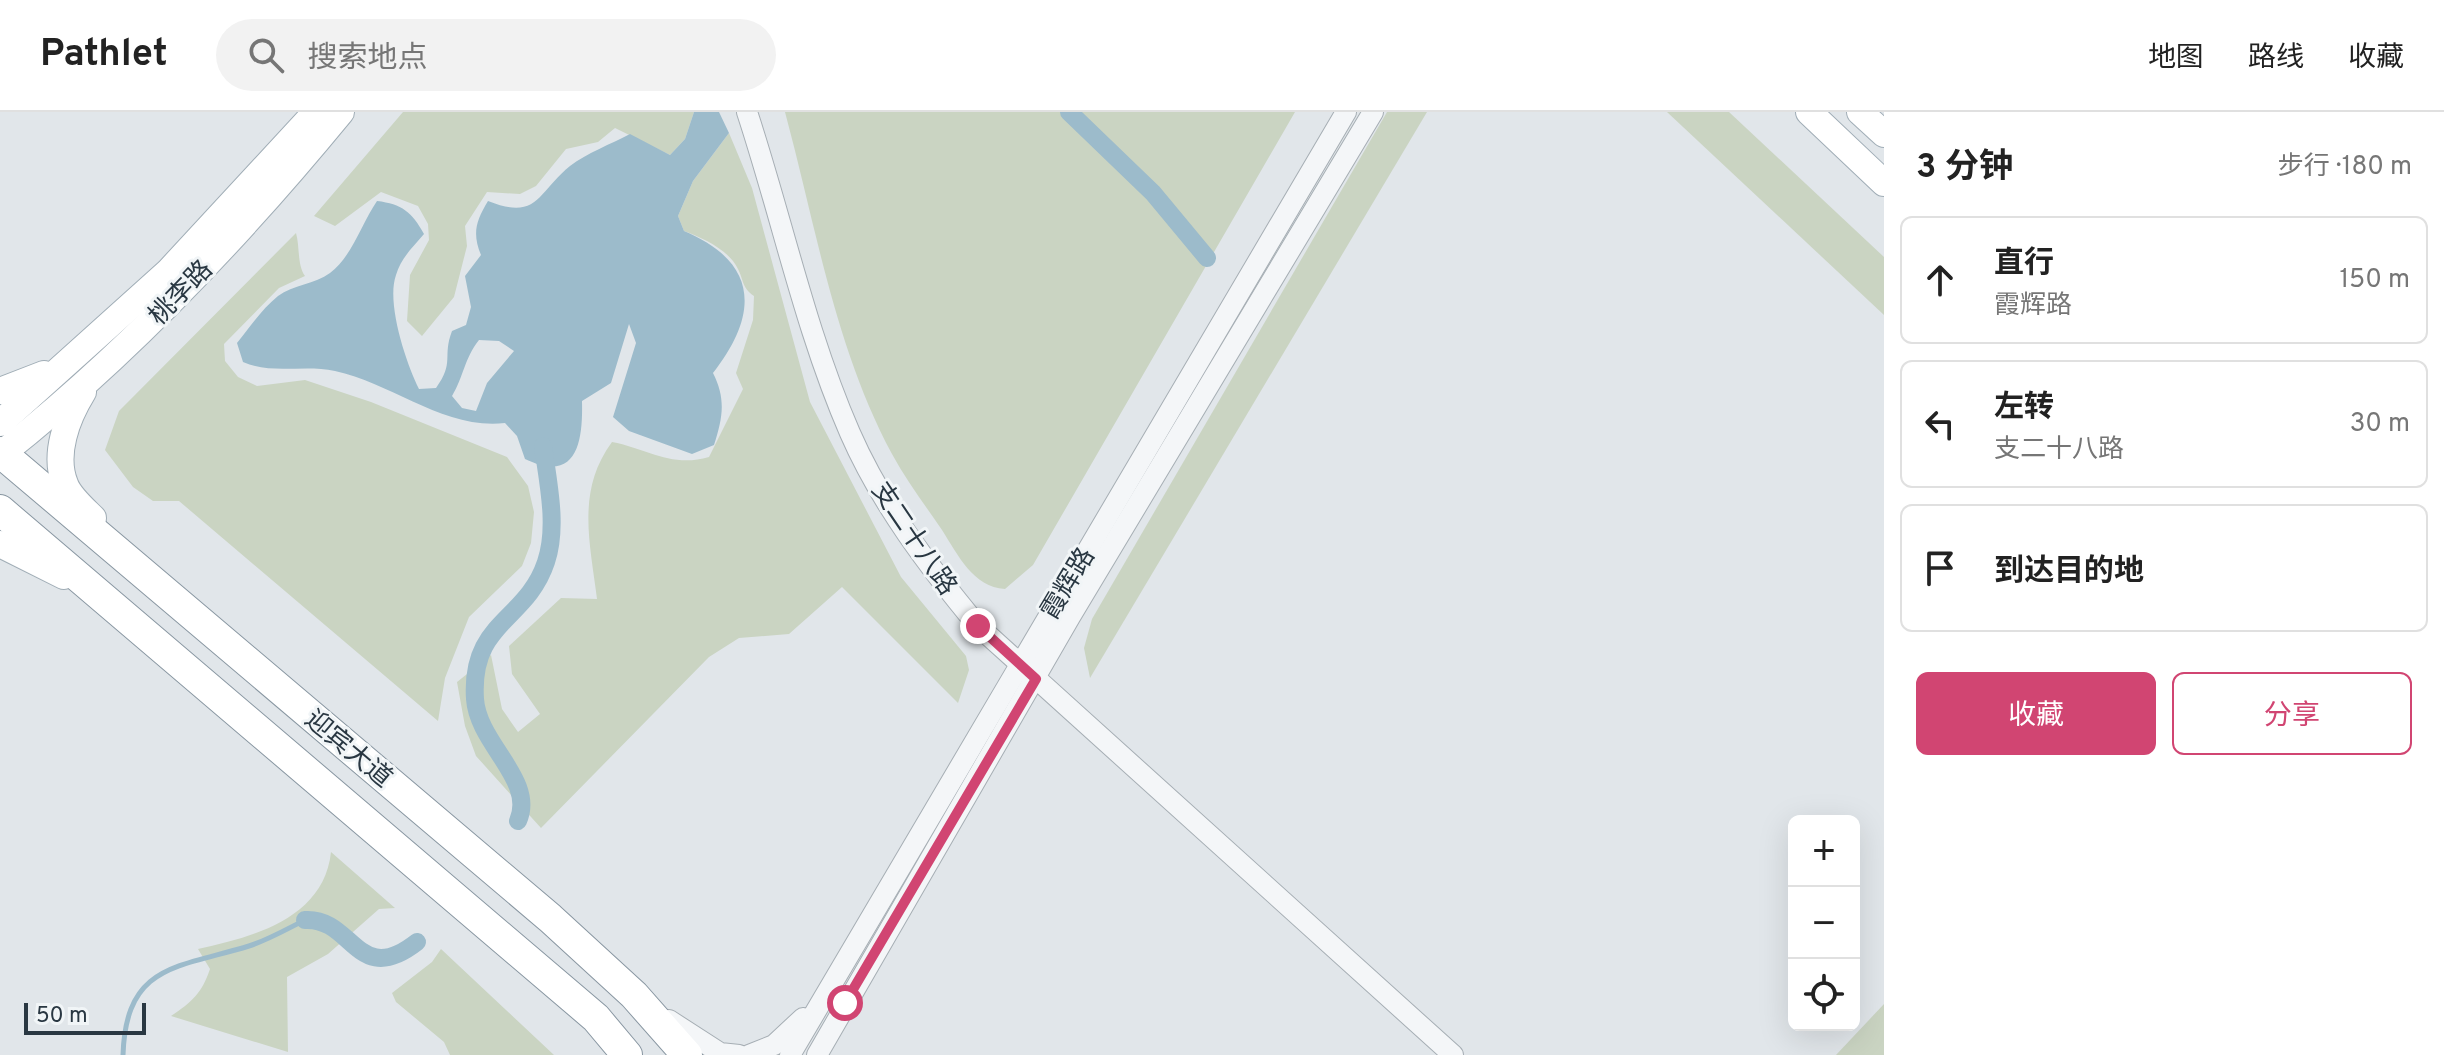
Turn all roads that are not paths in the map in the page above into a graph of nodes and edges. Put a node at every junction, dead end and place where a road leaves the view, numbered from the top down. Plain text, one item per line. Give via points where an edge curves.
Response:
1 (316, 112) edge
2 (341, 112) edge
3 (747, 112) edge
4 (1346, 112) edge
5 (1373, 112) edge
6 (1809, 112) edge
7 (1860, 112) edge
8 (1884, 134) edge
9 (1884, 183) edge
10 (86, 364) junction
11 (0, 391) edge
12 (0, 423) edge
13 (1, 453) edge
14 (0, 510) edge
15 (0, 544) edge
16 (141, 572) junction
17 (111, 604) junction
18 (1019, 663) junction
19 (1036, 679) junction
20 (827, 991) junction
21 (634, 995) junction
22 (845, 1003) junction
23 (596, 1018) junction
24 (620, 1055) edge
25 (627, 1055) edge
26 (687, 1055) edge
27 (739, 1055) edge
28 (749, 1055) edge
29 (790, 1055) edge
30 (817, 1055) edge
31 (825, 1055) edge
32 (1453, 1055) edge

1 - 10 main road, 桃李路
2 - 10 main road, 桃李路 via 257,212 151,322
3 - 18 street, 支二十八路 via 817,345 851,435 925,562 978,626
4 - 18 street, 霞辉路
5 - 19 street, 霞辉路
6 - 9 main road
7 - 8 main road
10 - 11 main road
10 - 12 main road, 桃李路
10 - 13 main road, 桃李路
10 - 16 main road via 64,432 65,485
13 - 16 highway, 迎宾大道
14 - 17 highway, 迎宾大道
15 - 17 main road
16 - 21 highway, 迎宾大道
17 - 23 highway, 迎宾大道
18 - 19 street, 支二十八路
18 - 20 street, 霞辉路
19 - 22 street, 霞辉路
19 - 32 street, 支二十八路
20 - 28 street via 774,1045
20 - 29 street, 霞辉路
21 - 26 highway, 迎宾大道
21 - 27 street via 720,1053
22 - 30 street, 霞辉路
22 - 31 street
23 - 24 street
23 - 25 highway, 迎宾大道

